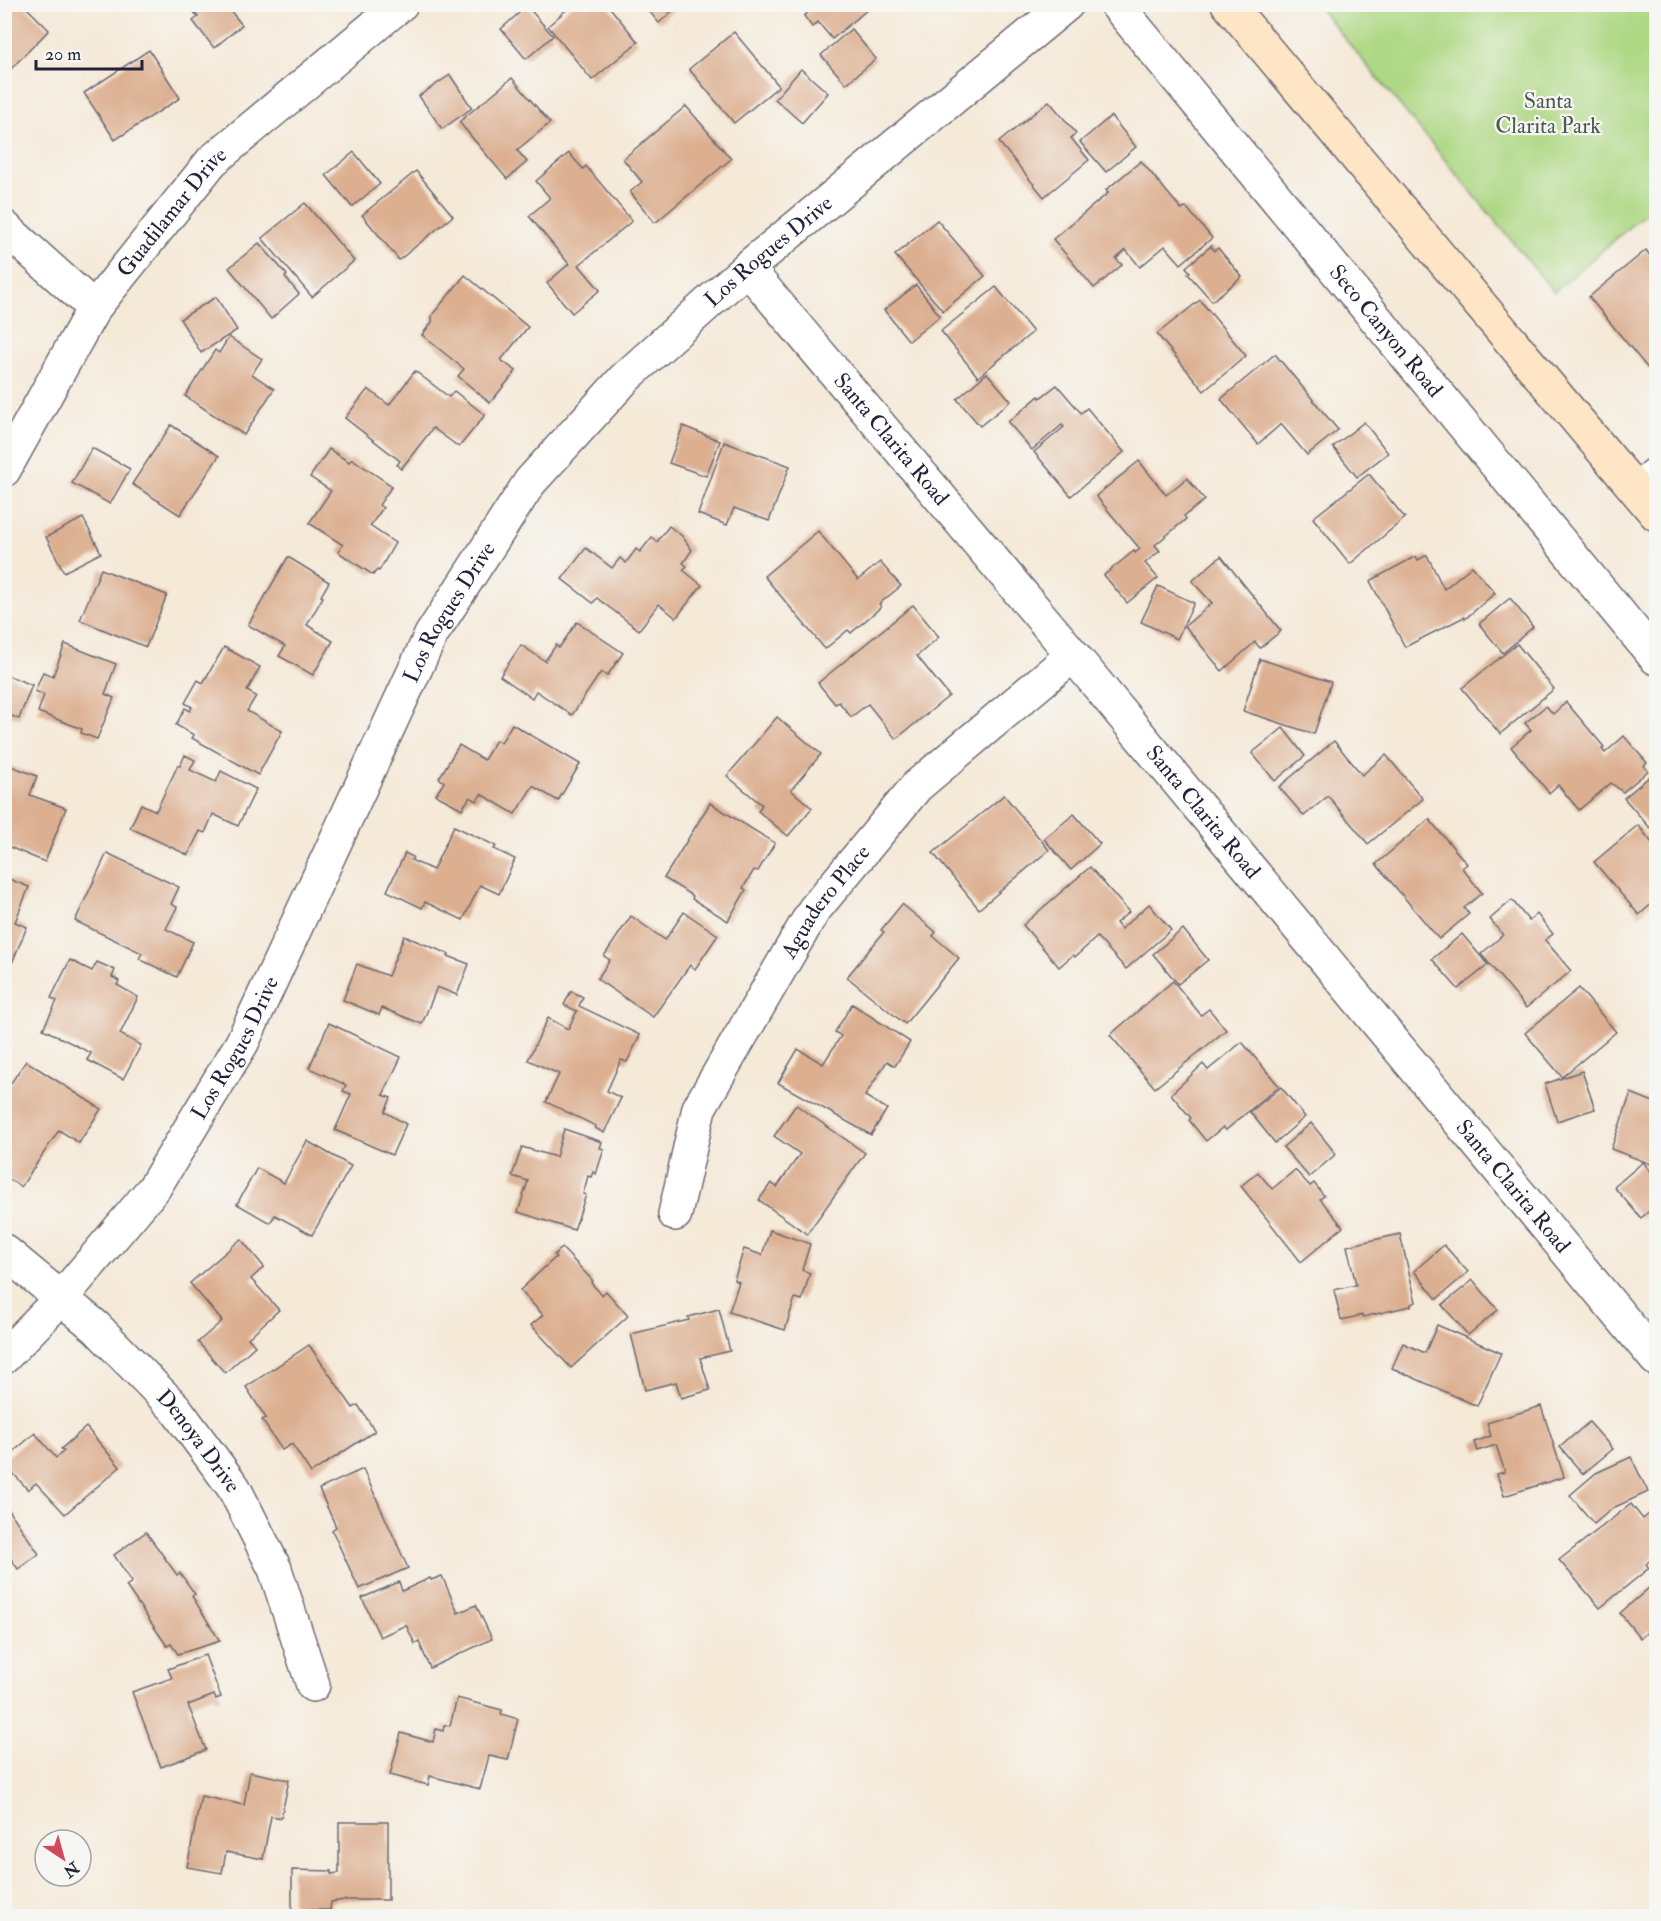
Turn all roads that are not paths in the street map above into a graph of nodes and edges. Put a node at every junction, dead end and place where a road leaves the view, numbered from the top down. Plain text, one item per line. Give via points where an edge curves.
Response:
1 (1067, 4) edge
2 (1116, 4) edge
3 (1228, 4) edge
4 (383, 10) edge
5 (4, 227) edge
6 (747, 268) junction
7 (94, 308) junction
8 (4, 470) edge
9 (1650, 492) edge
10 (1073, 655) junction
11 (1656, 658) edge
12 (675, 1214) dead end
13 (4, 1251) edge
14 (62, 1297) junction
15 (4, 1357) edge
16 (1656, 1359) edge
17 (313, 1685) dead end

1 - 6 street, Los Rogues Drive
2 - 11 street, Seco Canyon Road
3 - 9 main road
4 - 7 street, Guadilamar Drive via 212,161
5 - 7 street
6 - 10 street, Santa Clarita Road
6 - 14 street, Los Rogues Drive via 625,378 531,482 430,635 242,1043 154,1188
7 - 8 street, Guadilamar Drive
10 - 12 street, Aguadero Place via 917,786 814,910 699,1108
10 - 16 street, Santa Clarita Road
13 - 14 street, Denoya Drive
14 - 15 street, Los Rogues Drive
14 - 17 street, Denoya Drive via 175,1408 234,1488 275,1569

